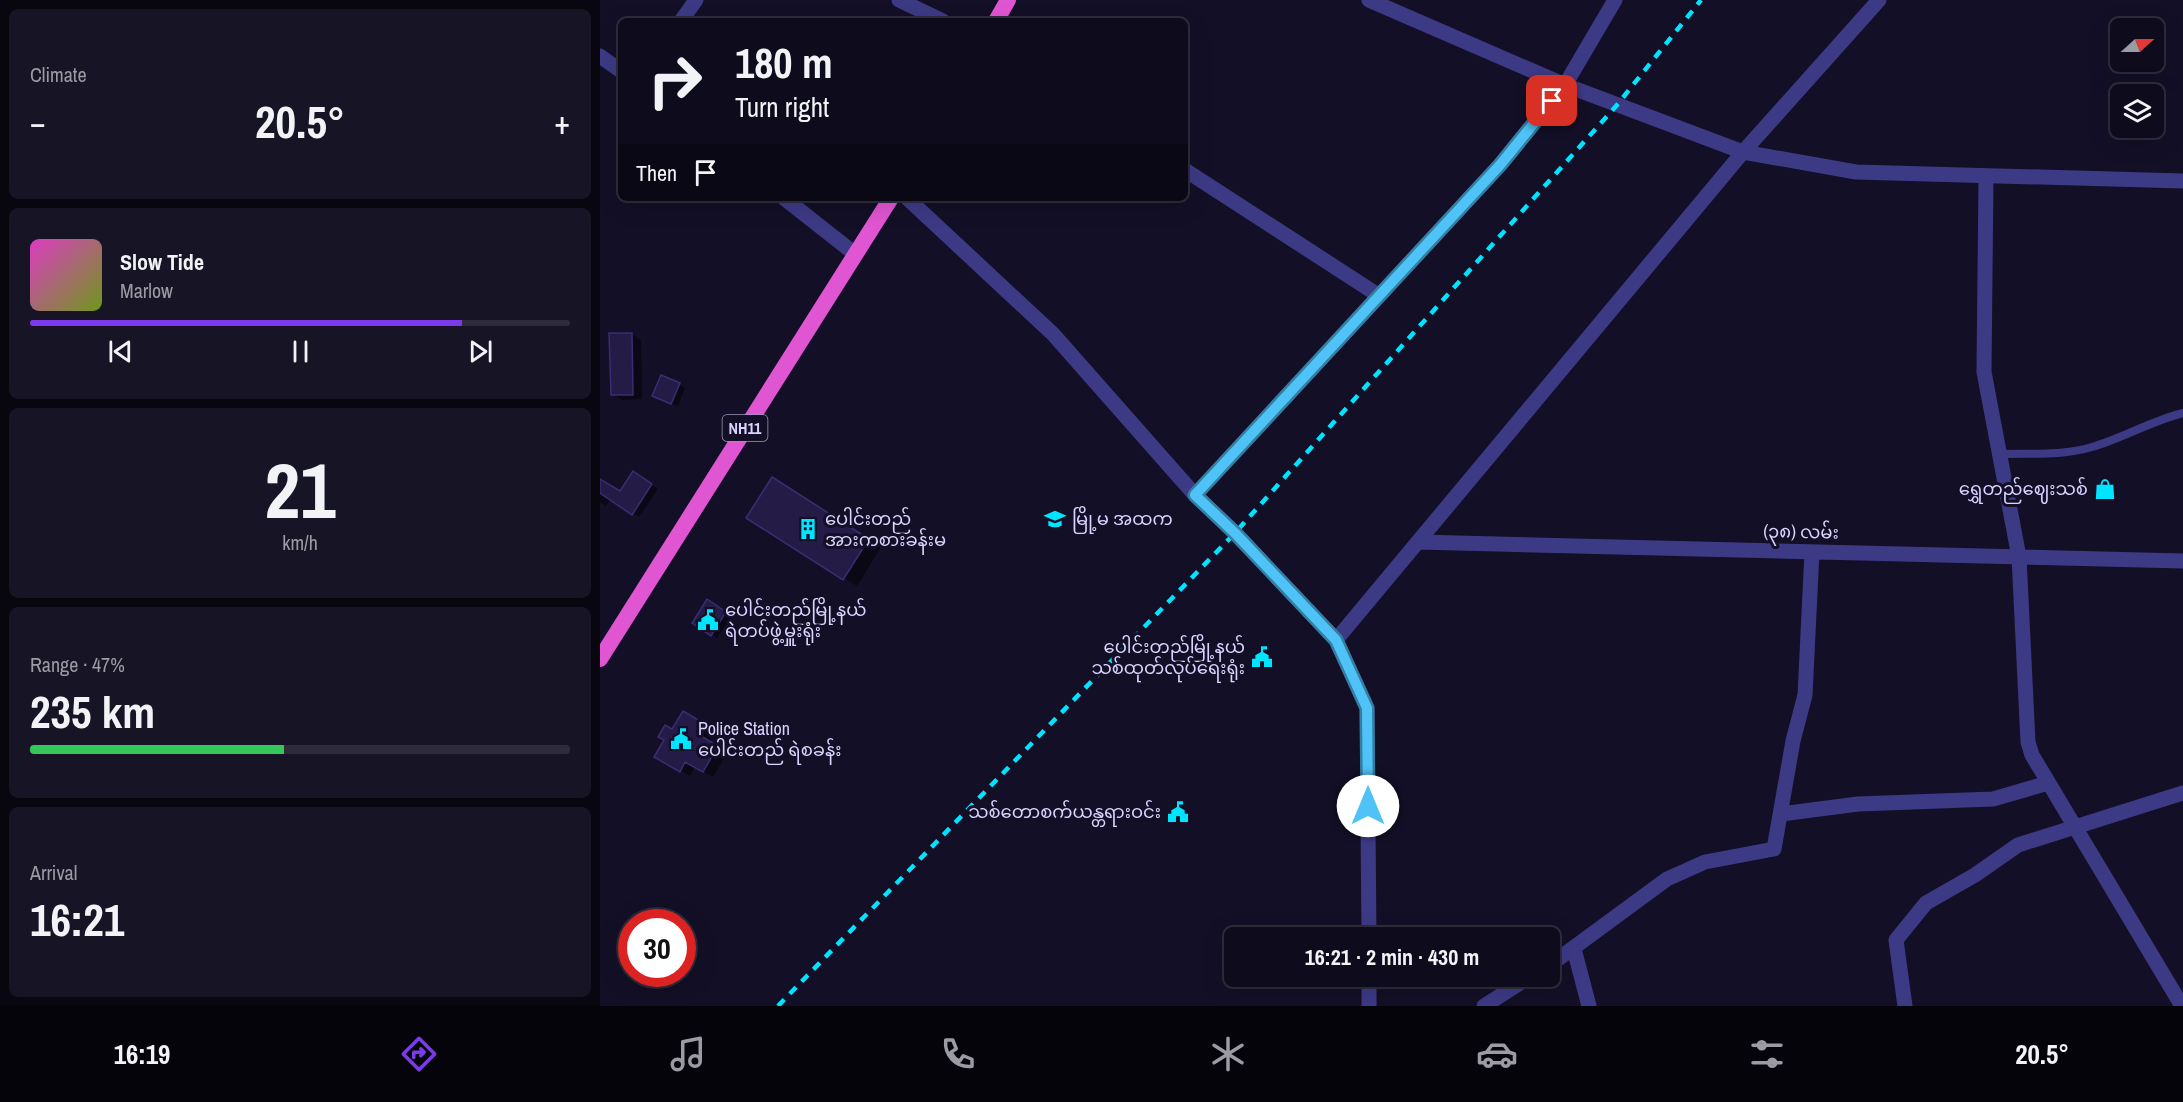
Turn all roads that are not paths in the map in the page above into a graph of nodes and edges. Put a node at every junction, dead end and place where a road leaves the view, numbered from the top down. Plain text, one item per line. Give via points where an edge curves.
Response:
1 (696, 0) edge
2 (899, 0) edge
3 (1008, 0) edge
4 (1369, 0) edge
5 (1615, 0) edge
6 (1880, 0) edge
7 (683, 18) edge
8 (937, 18) edge
9 (998, 18) edge
10 (600, 56) edge
11 (618, 69) edge
12 (1564, 85) junction
13 (1743, 152) junction
14 (1188, 172) edge
15 (1986, 177) junction
16 (2183, 181) edge
17 (788, 201) edge
18 (889, 201) edge
19 (910, 201) edge
20 (855, 254) junction
21 (1378, 295) junction
22 (2183, 413) edge
23 (1999, 454) junction
24 (1195, 495) junction
25 (1418, 542) junction
26 (1812, 552) junction
27 (2019, 557) junction
28 (2183, 561) edge
29 (1336, 640) junction
30 (600, 659) edge
31 (2048, 783) junction
32 (2183, 793) edge
33 (1781, 814) junction
34 (2075, 827) junction
35 (1369, 927) edge
36 (1574, 949) junction
37 (1560, 958) edge
38 (1369, 987) edge
39 (1514, 987) edge
40 (1369, 1006) edge
41 (1484, 1006) edge
42 (1588, 1006) edge
43 (1905, 1006) edge
44 (2182, 1006) edge

1 - 7 street
2 - 8 street
3 - 9 highway
4 - 12 street
5 - 12 street
6 - 13 street
10 - 11 street
12 - 13 street
12 - 21 street via 1500,165
13 - 15 street via 1856,172
13 - 25 street
14 - 21 street
15 - 16 street
15 - 23 street via 1984,372
17 - 20 street
18 - 20 highway, NH11
19 - 24 street via 1053,334
20 - 30 highway, NH11
21 - 24 street
22 - 23 lane via 2091,447 2053,453
23 - 27 street
24 - 29 street
25 - 26 street, (၃၈) လမ်း
25 - 29 street
26 - 27 street, (၃၈) လမ်း
26 - 33 street via 1805,695
27 - 28 street, (၃၈) လမ်း
27 - 31 street via 2028,742
29 - 35 street via 1367,708
31 - 33 street via 1993,799 1858,804
31 - 34 street
32 - 34 street
33 - 36 street via 1774,849 1705,862 1667,879
34 - 43 street via 2018,845 1926,903 1896,940
34 - 44 street
36 - 37 street
36 - 42 street
38 - 40 street
39 - 41 street

